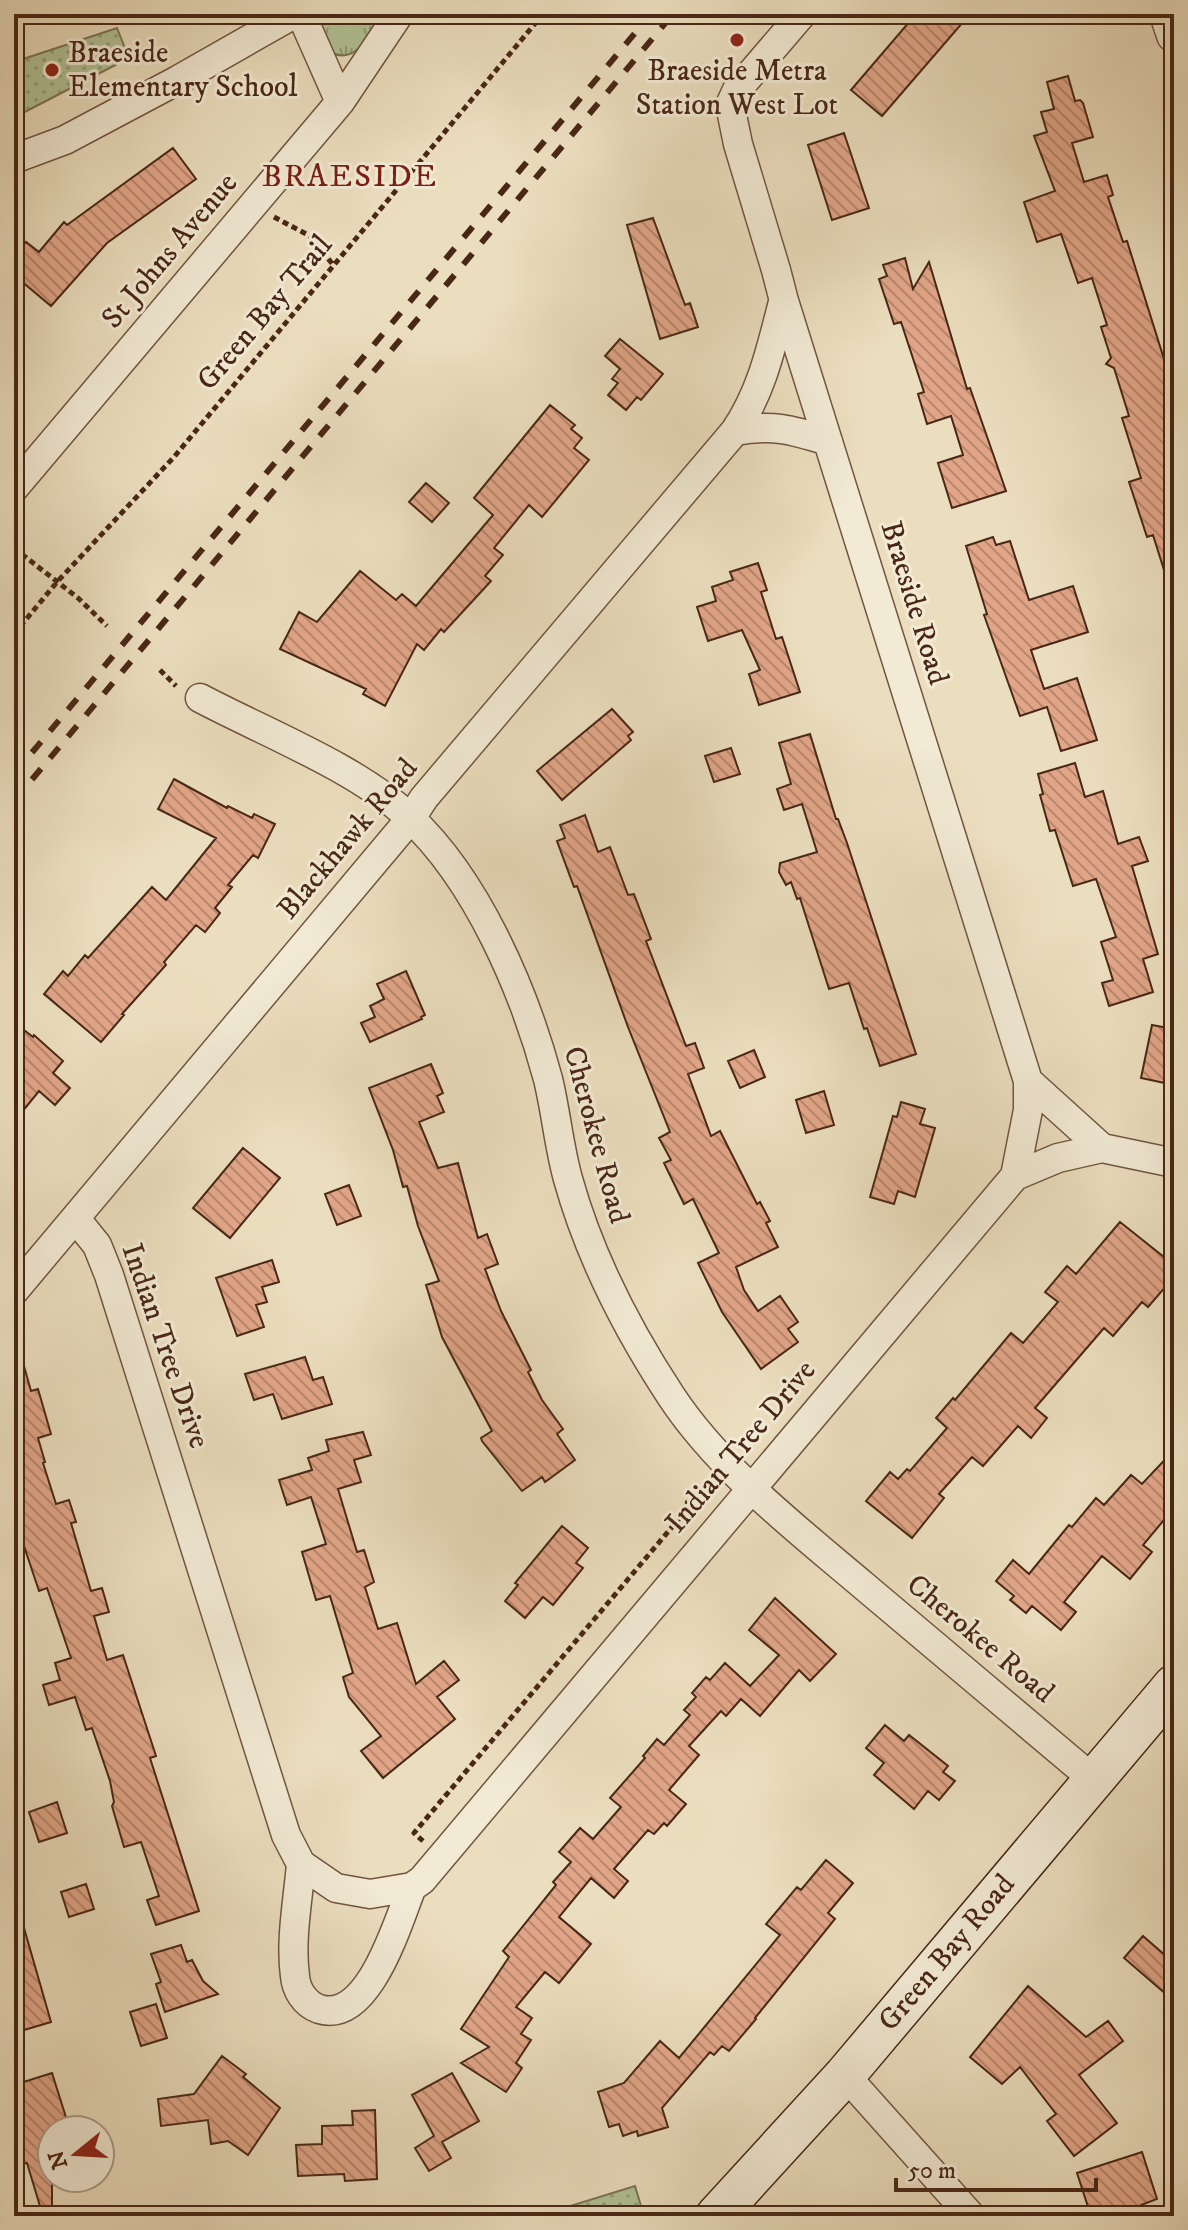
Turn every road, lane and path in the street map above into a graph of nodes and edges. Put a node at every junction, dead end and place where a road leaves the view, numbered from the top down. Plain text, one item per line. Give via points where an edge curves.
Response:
1 (294, 14) edge
2 (301, 14) edge
3 (399, 14) edge
4 (543, 14) edge
5 (802, 14) edge
6 (1167, 14) edge
7 (1174, 35) edge
8 (340, 102) junction
9 (14, 159) edge
10 (257, 200) junction
11 (334, 266) junction
12 (784, 301) junction
13 (735, 431) junction
14 (828, 441) junction
15 (14, 488) edge
16 (14, 548) edge
17 (57, 582) junction
18 (107, 626) dead end
19 (14, 634) edge
20 (200, 698) dead end
21 (411, 818) junction
22 (1028, 1081) junction
23 (1102, 1148) junction
24 (1174, 1163) edge
25 (1015, 1176) junction
26 (76, 1219) junction
27 (14, 1291) edge
28 (754, 1489) junction
29 (688, 1501) dead end
30 (1174, 1685) edge
31 (1093, 1779) junction
32 (440, 1858) junction
33 (301, 1864) junction
34 (412, 1887) junction
35 (845, 2075) junction
36 (716, 2216) edge
37 (971, 2216) edge

1 - 9 street via 65,140
2 - 8 street
3 - 8 street, St Johns Avenue
4 - 11 path, Green Bay Trail
5 - 12 street, Braeside Road via 730,105
6 - 7 street
8 - 10 street, St Johns Avenue
10 - 11 path via 280,222 310,236
10 - 15 street, St Johns Avenue
11 - 17 path, Green Bay Trail via 174,457
12 - 13 street, Blackhawk Road via 764,375
12 - 14 street, Braeside Road
13 - 14 street via 764,426
13 - 21 street, Blackhawk Road
14 - 22 street, Braeside Road
16 - 17 path
17 - 18 path
17 - 19 path, Green Bay Trail
20 - 21 street, Cherokee Road via 376,791
21 - 26 street, Blackhawk Road
21 - 28 street, Cherokee Road via 455,869 509,968 548,1080 577,1208 624,1320 673,1400
22 - 23 street
22 - 25 street, Braeside Road
23 - 24 street, Indian Tree Drive
23 - 25 street, Indian Tree Drive
25 - 28 street, Indian Tree Drive
26 - 27 street, Blackhawk Road
26 - 33 street, Indian Tree Drive via 97,1245 109,1275 286,1835
28 - 31 street, Cherokee Road
28 - 32 street, Indian Tree Drive
29 - 32 path via 683,1514 414,1833
30 - 31 main road, Green Bay Road
31 - 35 main road, Green Bay Road
32 - 34 street, Indian Tree Drive
33 - 34 street via 336,1888 370,1894
33 - 34 street, Indian Tree Drive via 295,1978 300,1993 316,2008 355,2002 376,1973
35 - 36 main road, Green Bay Road
35 - 37 street

